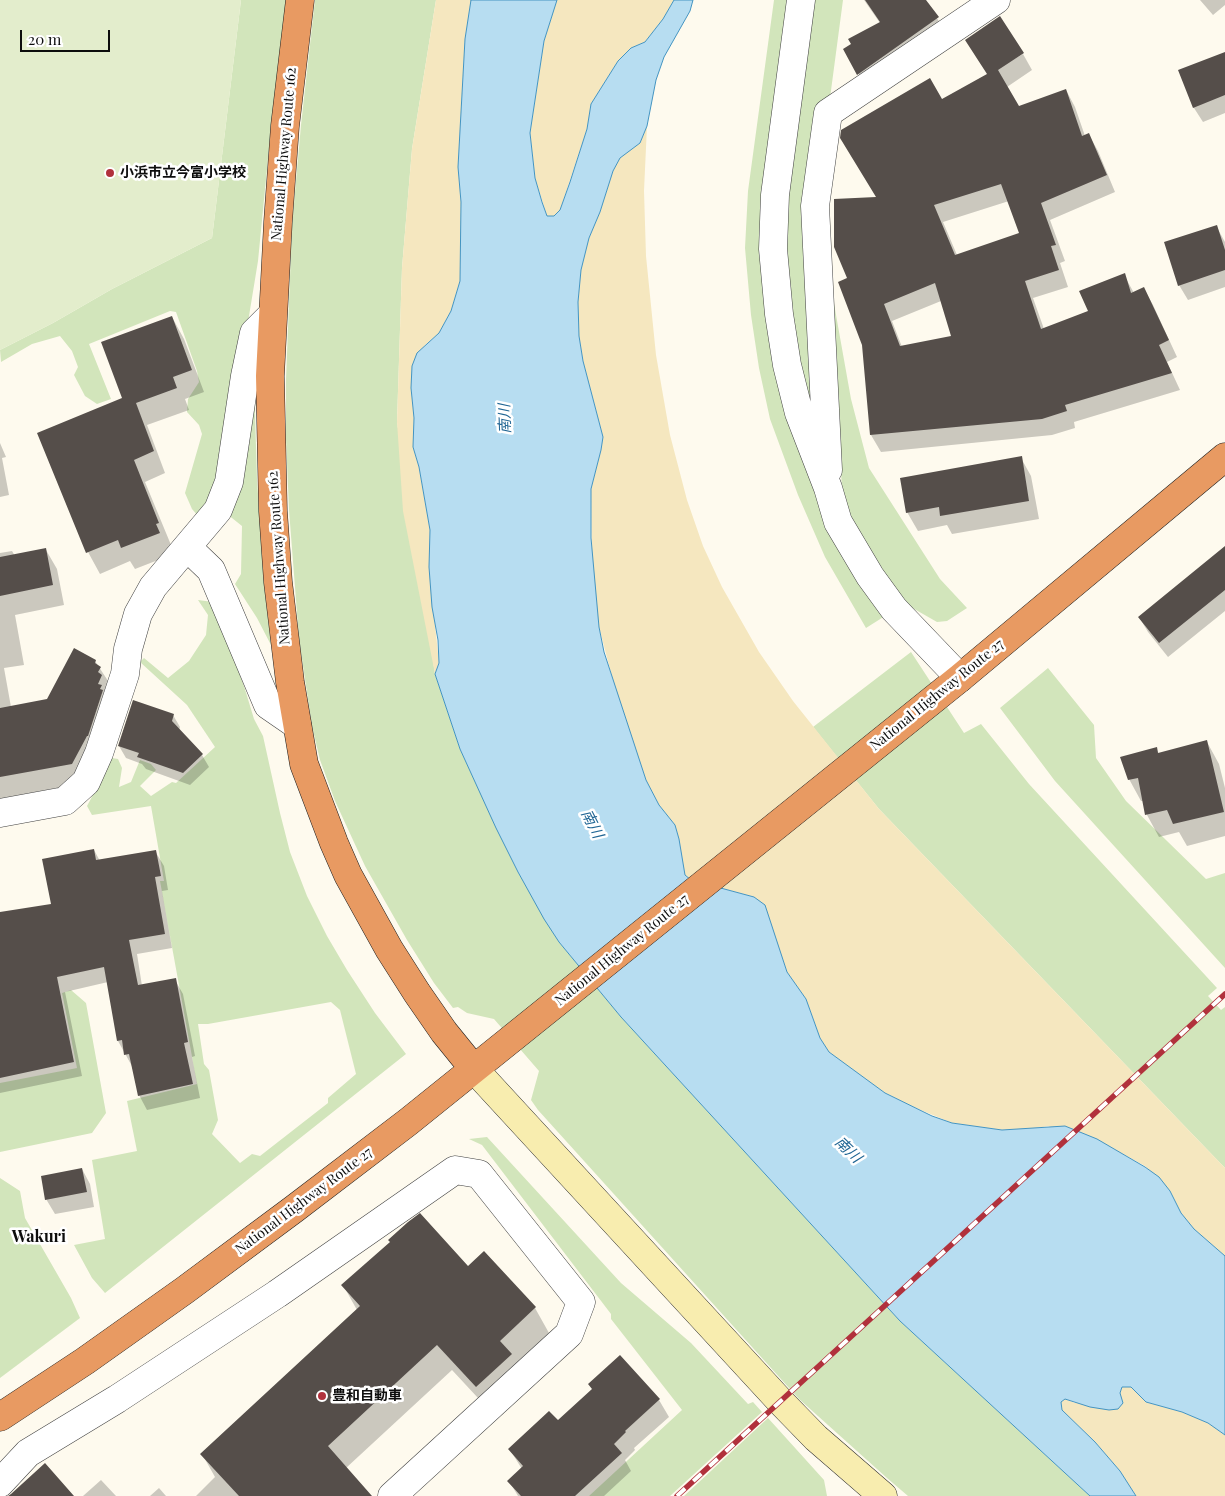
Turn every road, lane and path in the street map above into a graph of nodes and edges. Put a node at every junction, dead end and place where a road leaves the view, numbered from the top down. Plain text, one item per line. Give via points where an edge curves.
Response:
1 (300, 0) edge
2 (801, 0) edge
3 (996, 0) edge
4 (272, 315) junction
5 (1225, 457) edge
6 (828, 488) junction
7 (187, 547) junction
8 (952, 684) junction
9 (297, 725) junction
10 (0, 814) edge
11 (474, 1069) junction
12 (0, 1417) edge
13 (0, 1483) edge
14 (878, 1494) edge
15 (392, 1496) edge

1 - 4 highway, National Highway Route 162 via 286,126
2 - 6 street via 775,196 773,250 787,365 799,413
3 - 6 street via 828,113 814,206
4 - 7 street via 254,332 229,482 218,510
4 - 9 highway, National Highway Route 162 via 273,511 284,644
5 - 8 highway, National Highway Route 27
6 - 8 street via 838,522 870,576
7 - 9 street via 211,570 268,705
7 - 10 street via 153,587 138,614 125,674 86,782 65,801
8 - 11 highway, National Highway Route 27
9 - 11 highway, National Highway Route 162 via 304,764 321,811 363,903 417,993
11 - 12 highway, National Highway Route 27 via 294,1210 185,1290
11 - 14 street via 780,1401
13 - 15 street via 28,1453 118,1399 277,1294 455,1170 480,1174 580,1302 569,1334

